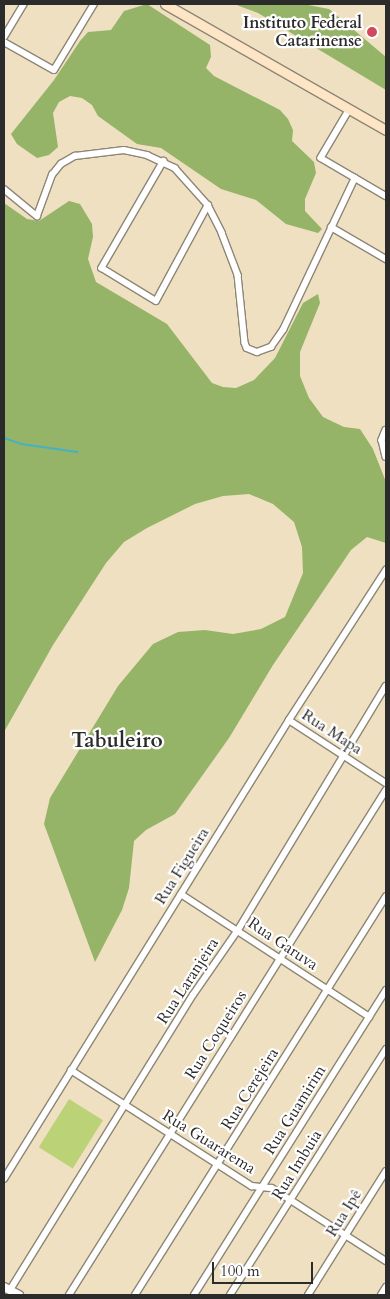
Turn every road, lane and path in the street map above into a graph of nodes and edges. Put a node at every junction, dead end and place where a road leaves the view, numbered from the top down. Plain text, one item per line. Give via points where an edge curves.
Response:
1 (24, 4) edge
2 (94, 4) edge
3 (165, 4) edge
4 (4, 37) edge
5 (4, 42) edge
6 (350, 109) junction
7 (386, 130) edge
8 (164, 161) junction
9 (355, 178) junction
10 (4, 189) edge
11 (386, 196) edge
12 (208, 205) junction
13 (331, 227) junction
14 (386, 259) edge
15 (386, 430) edge
16 (386, 456) edge
17 (386, 570) edge
18 (386, 686) edge
19 (289, 720) junction
20 (343, 755) junction
21 (386, 783) edge
22 (386, 790) edge
23 (181, 894) junction
24 (386, 896) edge
25 (238, 930) junction
26 (280, 959) junction
27 (327, 989) junction
28 (386, 990) edge
29 (370, 1017) junction
30 (386, 1049) edge
31 (71, 1070) junction
32 (126, 1104) junction
33 (171, 1133) junction
34 (220, 1163) junction
35 (386, 1172) edge
36 (4, 1179) edge
37 (263, 1187) junction
38 (291, 1200) junction
39 (346, 1235) junction
40 (386, 1261) edge
41 (386, 1287) edge
42 (7, 1288) edge
43 (19, 1295) edge
44 (69, 1295) edge
45 (134, 1295) edge
46 (194, 1295) edge
47 (230, 1295) edge
48 (308, 1295) edge
49 (381, 1295) edge

1 - 4 street
2 - 5 street via 54,70
3 - 6 main road
6 - 7 main road
6 - 9 street via 321,158
8 - 10 street via 116,150 75,156 61,164 52,175 38,216
8 - 12 street via 184,176
8 - 12 street via 102,268 156,301
9 - 11 street
9 - 13 street
12 - 13 street via 238,275 245,343 251,351 265,350 279,338
13 - 14 street
15 - 16 street via 382,440
17 - 19 street, Rua Figueira
18 - 20 street, Rua Laranjeira
19 - 20 street, Rua Mapa
19 - 23 street, Rua Figueira
20 - 21 street, Rua Mapa
20 - 25 street, Rua Laranjeira
22 - 26 street, Rua Coqueiros
23 - 25 street, Rua Garuva
23 - 31 street, Rua Figueira
24 - 27 street, Rua Cerejeira
25 - 26 street, Rua Garuva
25 - 32 street, Rua Laranjeira
26 - 27 street, Rua Garuva
26 - 33 street, Rua Coqueiros
27 - 29 street, Rua Garuva
27 - 34 street, Rua Cerejeira
28 - 29 street, Rua Guamirim
29 - 37 street, Rua Guamirim
30 - 38 street, Rua Imbuia
31 - 32 street, Rua Guararema
31 - 36 street, Rua Figueira
32 - 33 street, Rua Guararema
32 - 42 street, Rua Laranjeira
33 - 34 street, Rua Guararema
33 - 44 street, Rua Coqueiros
34 - 37 street, Rua Guararema via 252,1186
34 - 45 street, Rua Cerejeira
35 - 39 street, Rua Ipê
37 - 38 street, Rua Guararema
37 - 46 street, Rua Guamirim
38 - 39 street, Rua Guararema
38 - 47 street, Rua Imbuia
39 - 40 street, Rua Guararema
39 - 48 street, Rua Ipê
41 - 49 street
42 - 43 street

